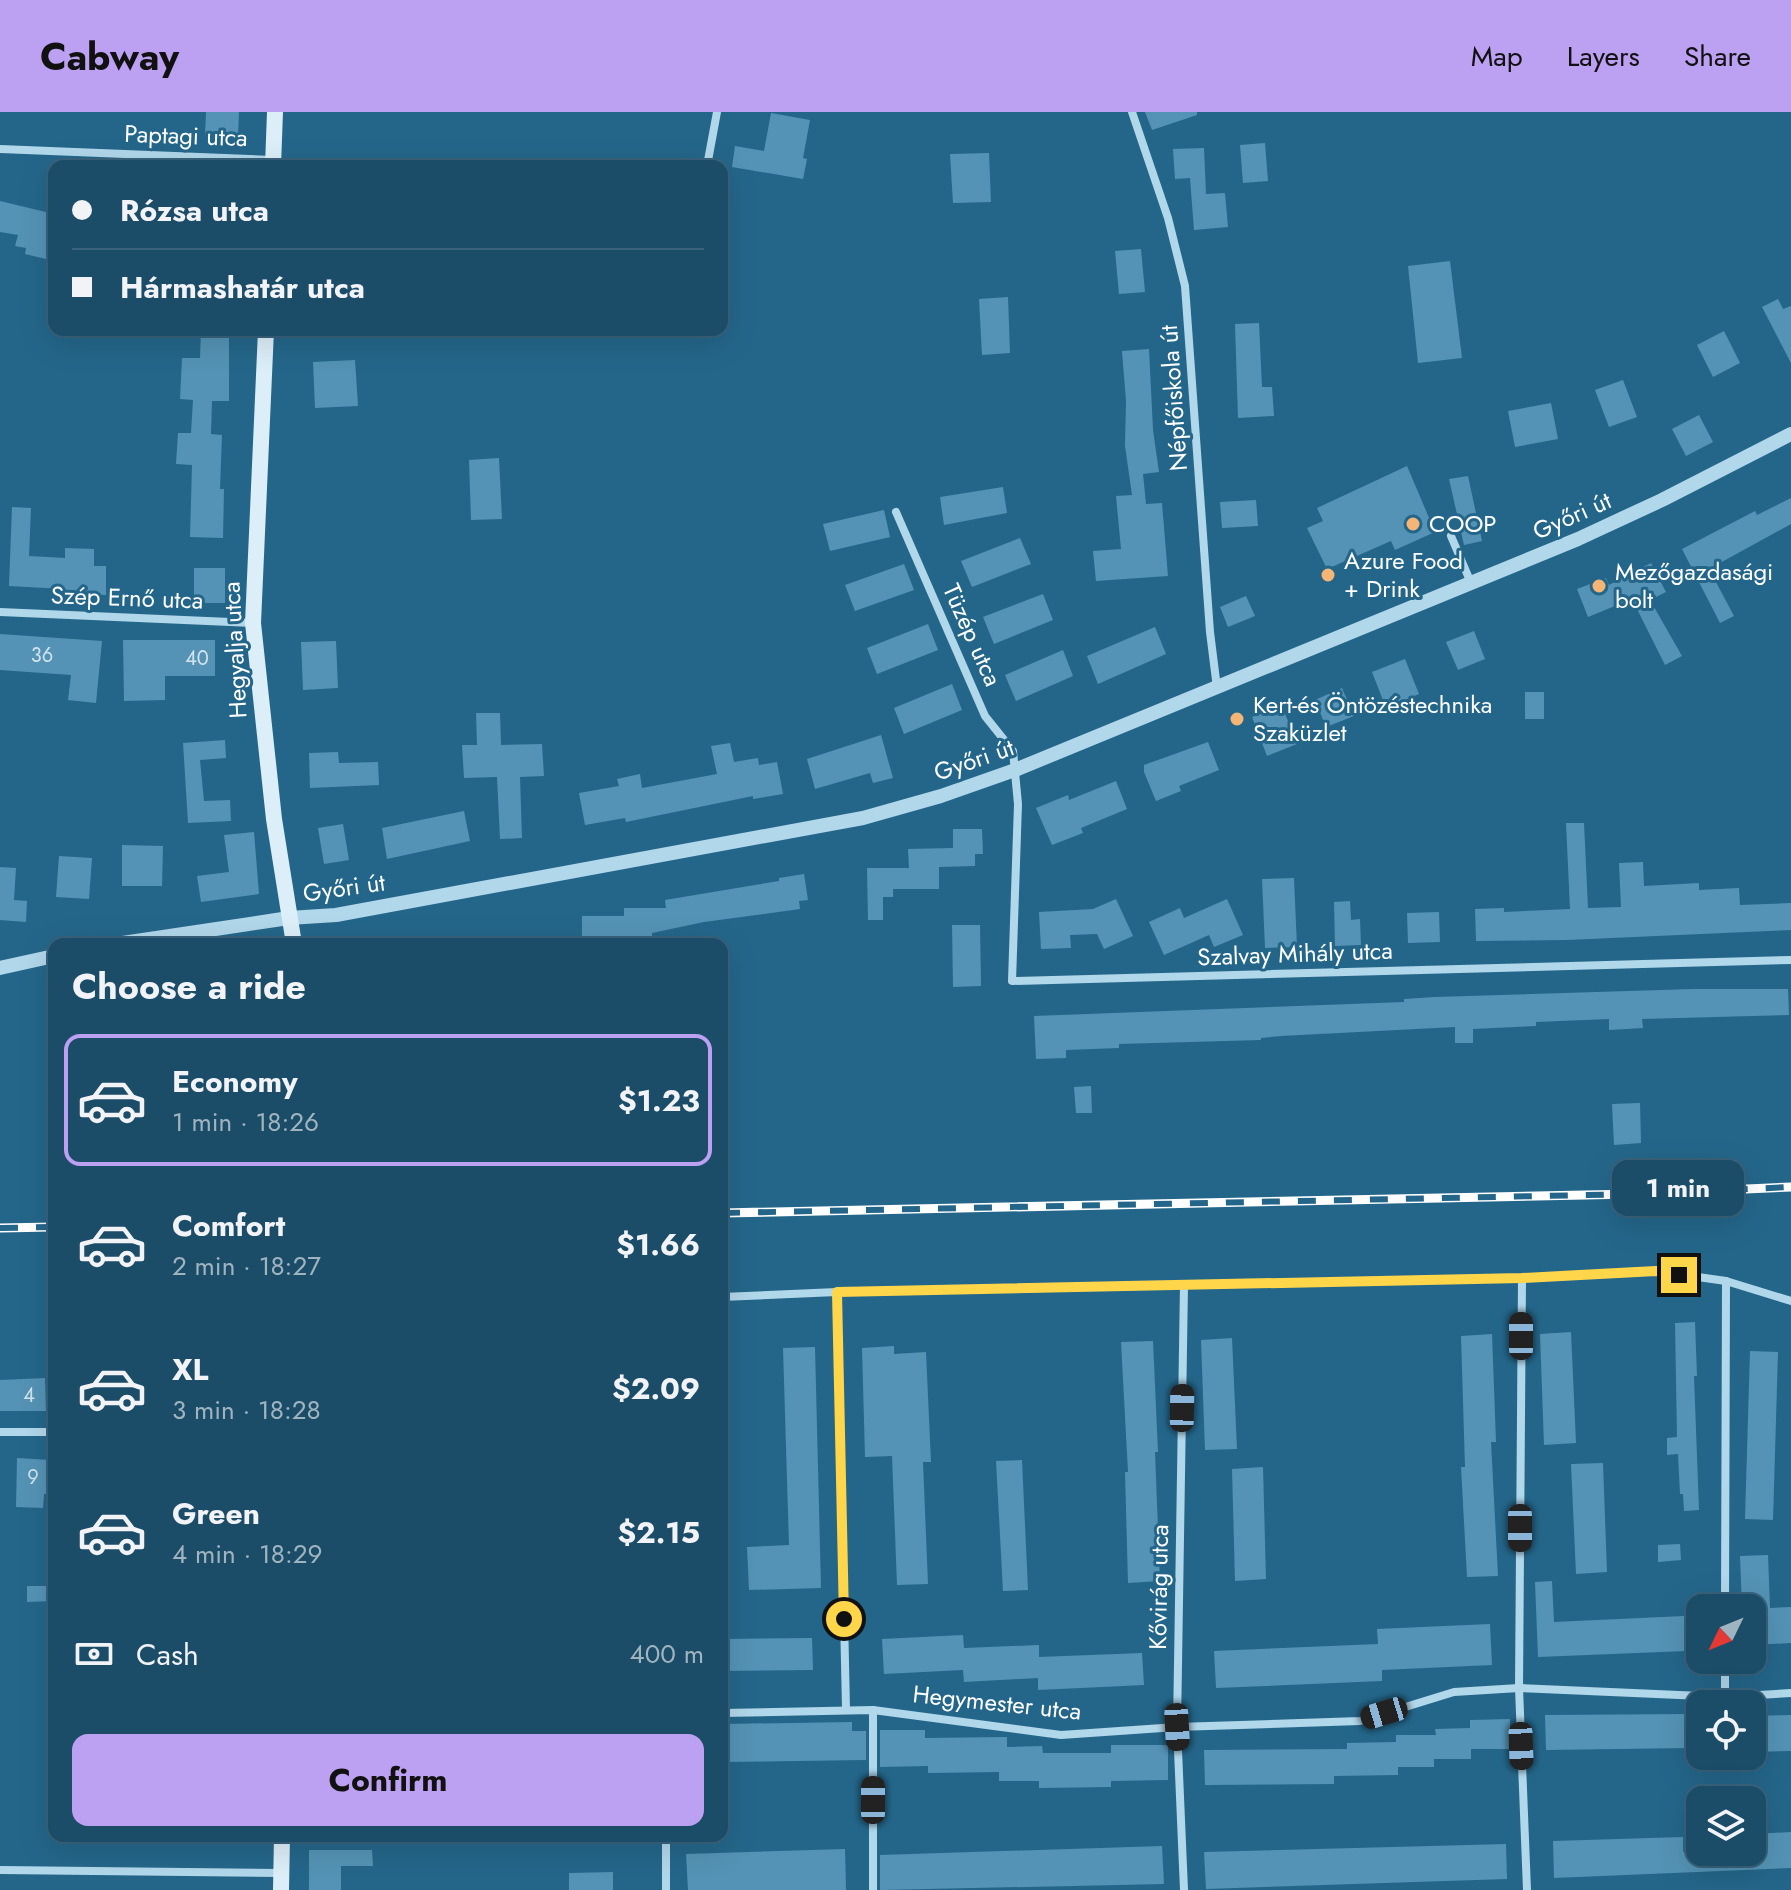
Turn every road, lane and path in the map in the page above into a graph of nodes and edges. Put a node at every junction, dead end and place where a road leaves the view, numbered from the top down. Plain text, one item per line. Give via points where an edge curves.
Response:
1 (275, 112) edge
2 (717, 112) edge
3 (1132, 112) edge
4 (0, 149) edge
5 (214, 160) edge
6 (273, 160) edge
7 (708, 160) edge
8 (266, 336) edge
9 (1791, 434) edge
10 (896, 512) dead end
11 (1451, 536) dead end
12 (1471, 583) junction
13 (0, 612) edge
14 (253, 623) junction
15 (1217, 688) junction
16 (1015, 770) junction
17 (289, 918) junction
18 (156, 938) edge
19 (293, 938) edge
20 (48, 957) edge
21 (1791, 960) edge
22 (0, 968) edge
23 (1522, 1278) junction
24 (1726, 1281) junction
25 (1184, 1285) junction
26 (837, 1292) junction
27 (728, 1297) edge
28 (1791, 1301) edge
29 (0, 1432) edge
30 (48, 1432) edge
31 (1725, 1594) edge
32 (1519, 1688) junction
33 (1791, 1693) edge
34 (1686, 1695) edge
35 (1766, 1695) edge
36 (846, 1709) junction
37 (873, 1710) junction
38 (728, 1713) edge
39 (1177, 1727) junction
40 (282, 1842) edge
41 (666, 1842) edge
42 (0, 1870) edge
43 (281, 1881) edge
44 (666, 1890) edge
45 (873, 1890) edge
46 (1184, 1890) edge
47 (1527, 1890) edge

1 - 6 main road
2 - 7 street
3 - 15 street, Népfőiskola út via 1185,286
4 - 5 street, Paptagi utca
8 - 14 main road, Hegyalja utca
9 - 12 street, Győri út via 1662,500
10 - 16 street, Tüzép utca via 985,716 1013,751
11 - 12 street
12 - 15 street, Győri út
13 - 14 street, Szép Ernő utca
14 - 17 main road, Hegyalja utca
15 - 16 street, Győri út
16 - 17 street, Győri út via 863,818 336,915
16 - 21 street, Szalvay Mihály utca via 1012,981
17 - 18 street, Győri út
17 - 19 main road, Hegyalja utca
20 - 22 street
23 - 24 street via 1656,1271
23 - 25 street
23 - 32 street
24 - 28 street
24 - 31 street
25 - 26 street
25 - 39 street, Kővirág utca
26 - 27 street
26 - 36 street
29 - 30 street
32 - 34 street, Hegymester utca
32 - 39 street, Hegymester utca via 1454,1692 1360,1721
32 - 47 street
33 - 35 street, Hegymester utca
36 - 37 street, Hegymester utca
36 - 38 street, Hegymester utca
37 - 39 street, Hegymester utca via 1061,1735
37 - 45 street
39 - 46 street, Kővirág utca
40 - 43 main road
41 - 44 street
42 - 43 street

